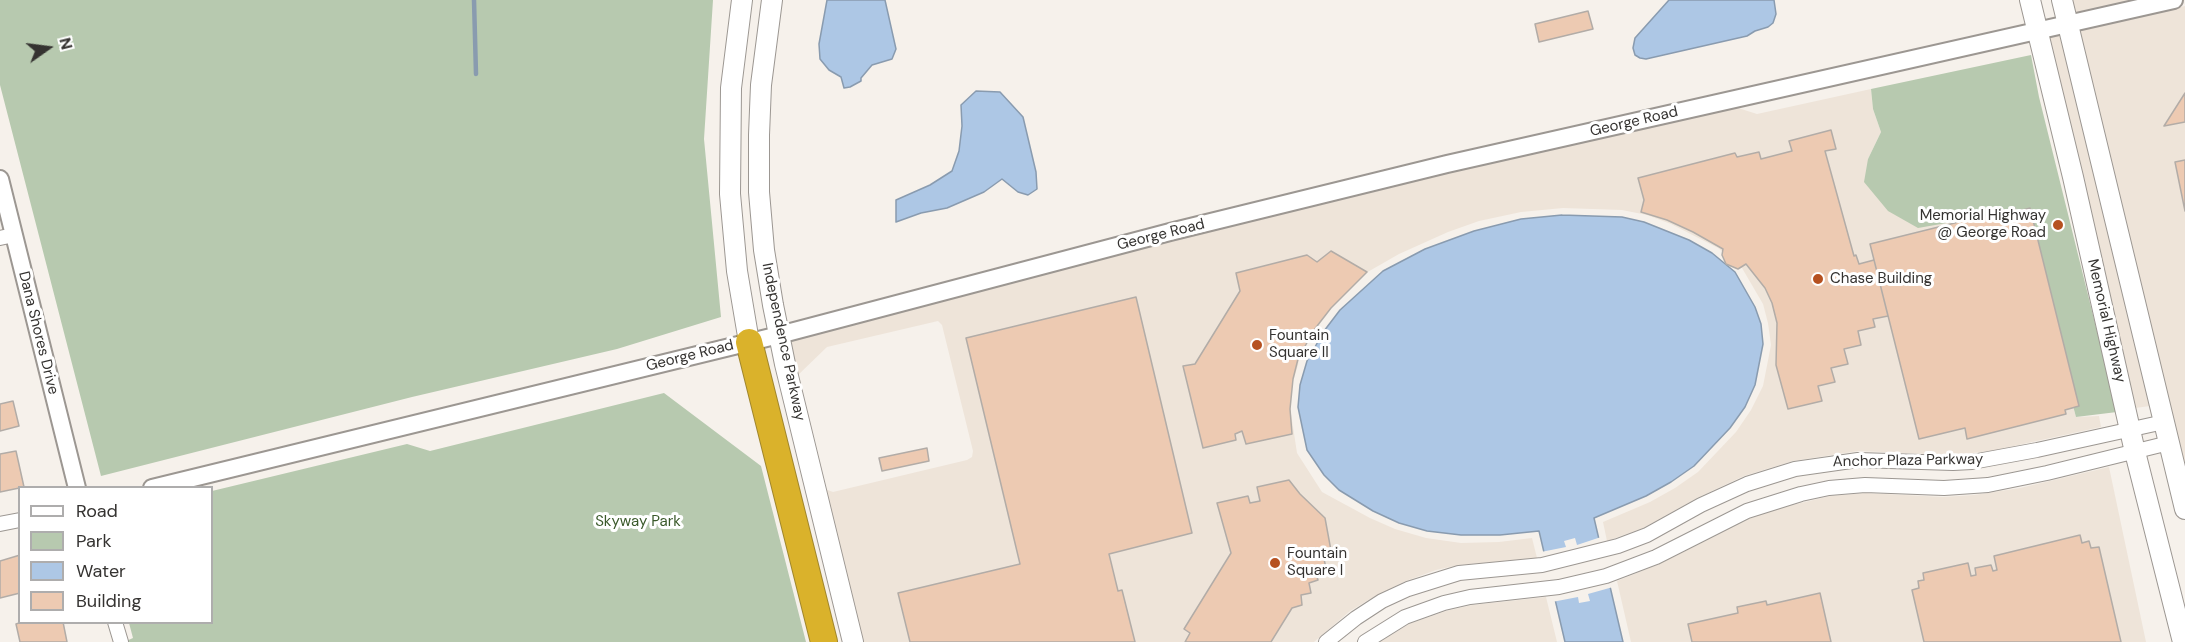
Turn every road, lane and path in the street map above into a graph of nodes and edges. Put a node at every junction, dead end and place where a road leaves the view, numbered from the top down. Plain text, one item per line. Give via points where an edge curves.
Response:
1 (742, 0) edge
2 (772, 0) edge
3 (2030, 0) edge
4 (2062, 0) edge
5 (2174, 0) edge
6 (2067, 23) junction
7 (2037, 30) junction
8 (0, 179) edge
9 (7, 237) edge
10 (778, 335) junction
11 (748, 342) junction
12 (2164, 422) junction
13 (2130, 429) junction
14 (2169, 443) junction
15 (2135, 452) junction
16 (76, 486) edge
17 (160, 486) edge
18 (2185, 509) edge
19 (18, 520) edge
20 (0, 524) edge
21 (116, 624) edge
22 (121, 642) edge
23 (824, 642) edge
24 (853, 642) edge
25 (1326, 642) edge
26 (1365, 642) edge
27 (2183, 642) edge

1 - 11 main road, Independence Parkway via 731,88 730,194
2 - 10 main road, Independence Parkway via 761,85 759,160 764,250
3 - 7 main road, Memorial Highway
4 - 6 main road
5 - 6 street, George Road
6 - 7 street, George Road
6 - 12 main road
7 - 10 street, George Road via 1448,164
7 - 13 main road, Memorial Highway
8 - 9 street, Dana Shores Drive
9 - 16 street, Dana Shores Drive
10 - 11 street, George Road
10 - 24 main road, Independence Parkway
11 - 17 street, George Road
11 - 23 highway
12 - 13 street, Anchor Plaza Parkway
12 - 14 main road
13 - 15 main road, Memorial Highway
13 - 25 street, Anchor Plaza Parkway via 1972,462 1858,460 1795,469 1747,484 1618,546 1528,568 1459,573 1408,589 1382,601
14 - 15 street, Anchor Plaza Parkway
14 - 18 main road
15 - 26 street, Anchor Plaza Parkway via 1981,486 1865,485 1801,494 1741,513 1626,569 1572,584 1444,603 1406,617
15 - 27 main road, Memorial Highway
19 - 20 street
21 - 22 street

